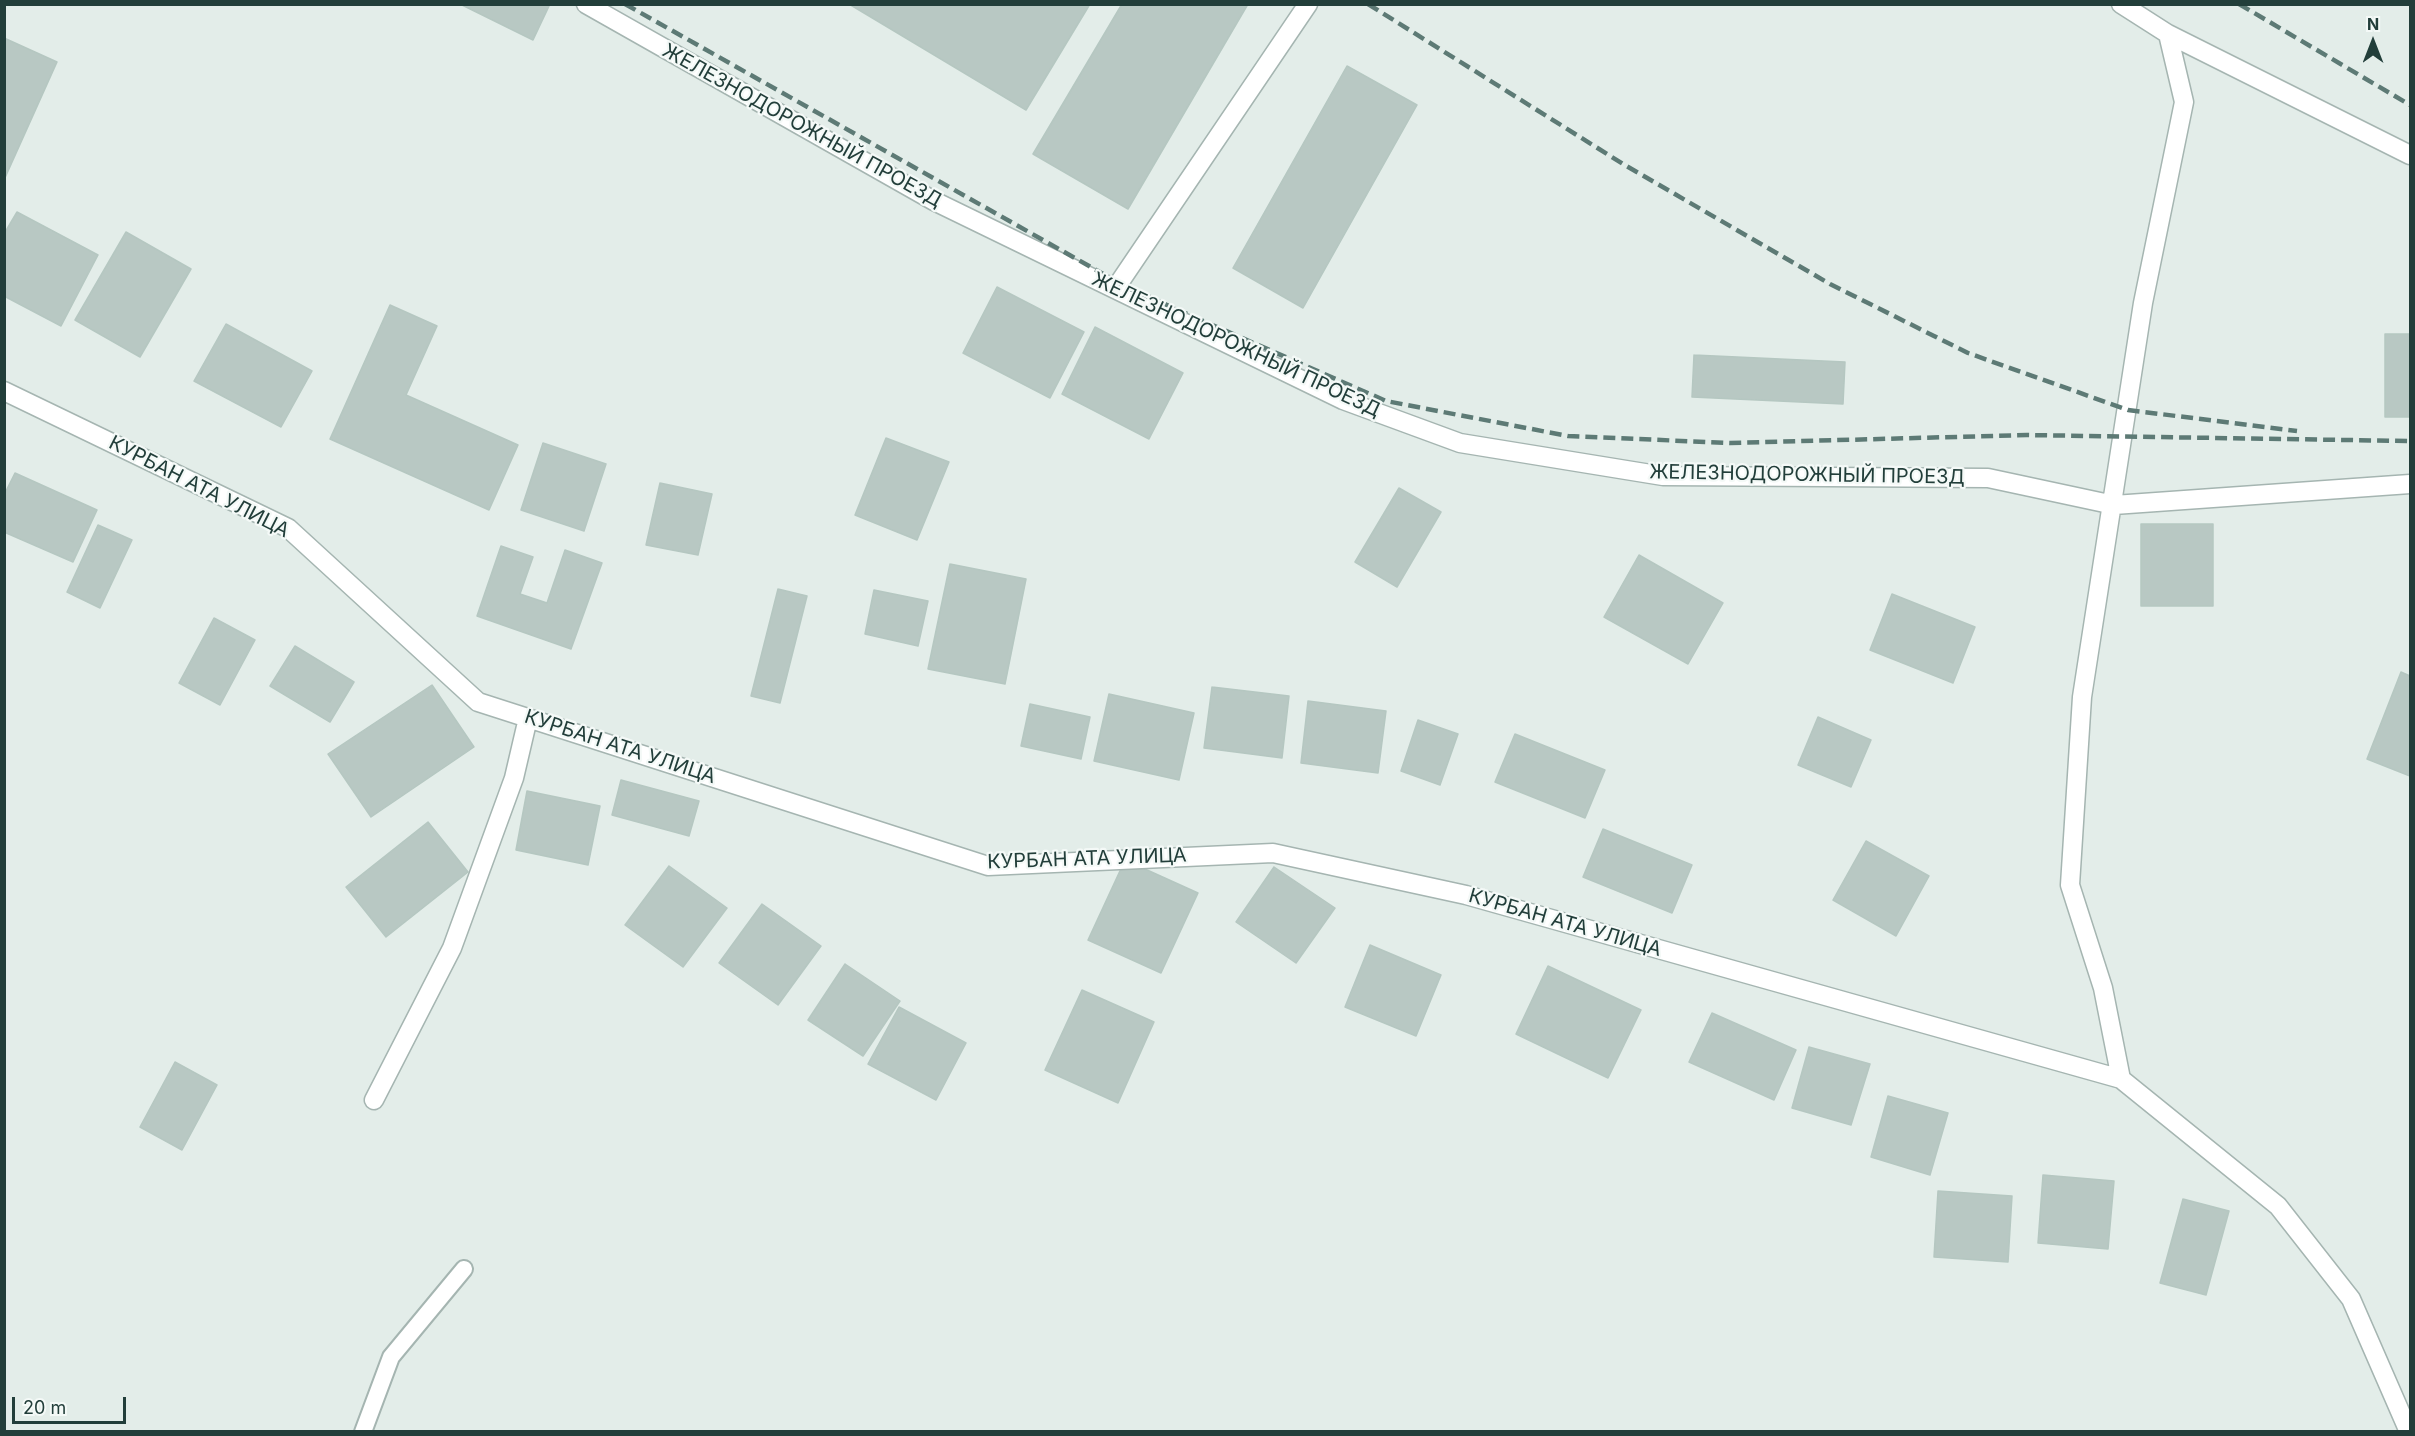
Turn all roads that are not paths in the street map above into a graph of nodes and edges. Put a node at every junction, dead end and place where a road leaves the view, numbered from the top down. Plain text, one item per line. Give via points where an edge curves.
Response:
1 (586, 4) edge
2 (1308, 4) edge
3 (2121, 4) edge
4 (2168, 34) junction
5 (2410, 155) edge
6 (1115, 289) junction
7 (4, 390) edge
8 (2410, 484) edge
9 (2114, 505) junction
10 (528, 718) junction
11 (2121, 1079) junction
12 (374, 1100) dead end
13 (464, 1269) dead end
14 (363, 1431) edge
15 (2409, 1431) edge

1 - 6 street, ЖЕЛЕЗНОДОРОЖНЫЙ ПРОЕЗД via 934,201
2 - 6 street
3 - 4 street
4 - 5 street
4 - 9 street via 2184,102 2143,303
6 - 9 street, ЖЕЛЕЗНОДОРОЖНЫЙ ПРОЕЗД via 1343,400 1460,443 1663,476 1988,478
7 - 10 street, КУРБАН АТА УЛИЦА via 288,528 478,702
8 - 9 street, ЖЕЛЕЗНОДОРОЖНЫЙ ПРОЕЗД
9 - 11 street via 2082,698 2070,885 2103,988
10 - 11 street, КУРБАН АТА УЛИЦА via 988,866 1273,853 1466,895
10 - 12 street via 514,778 452,948
11 - 15 street via 2278,1206 2352,1299
13 - 14 lane via 391,1357

